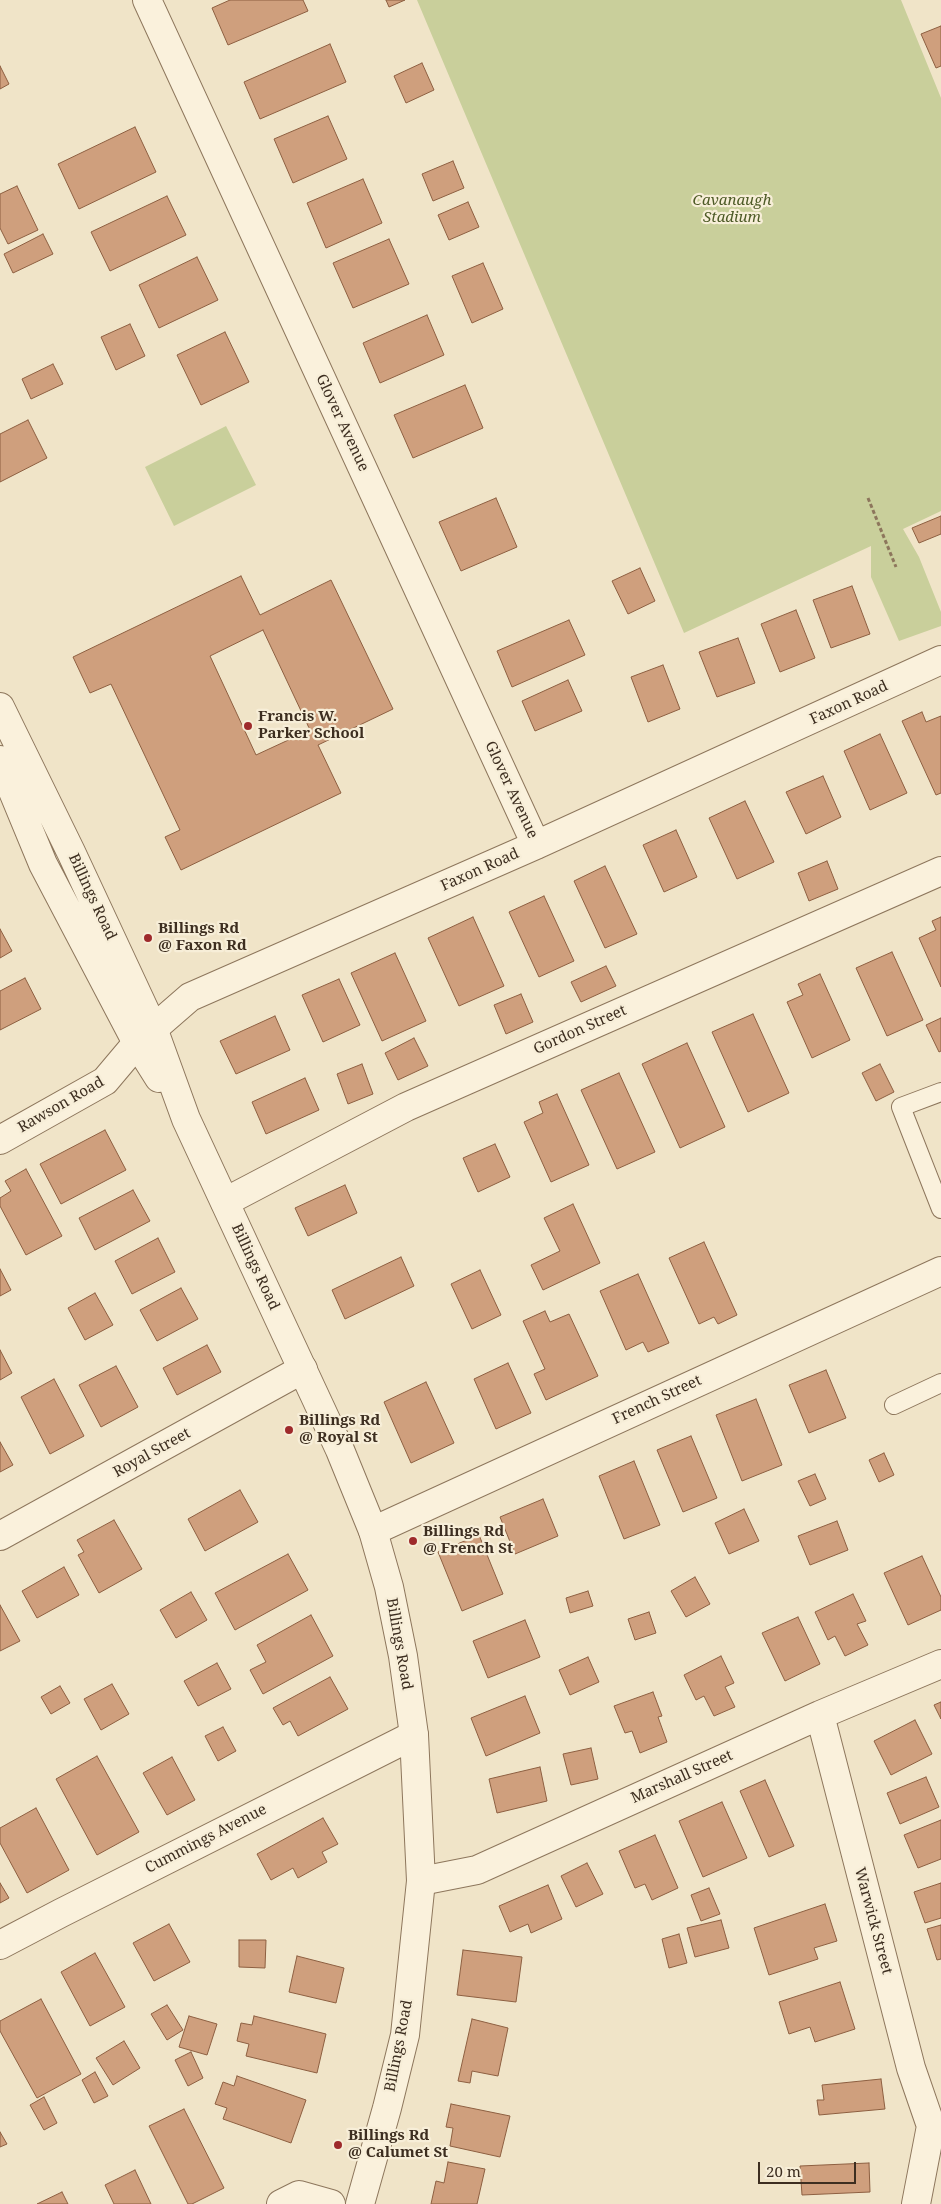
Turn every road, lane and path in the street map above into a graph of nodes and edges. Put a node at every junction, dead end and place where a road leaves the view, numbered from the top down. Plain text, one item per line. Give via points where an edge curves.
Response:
1 (147, 0) edge
2 (868, 498) dead end
3 (896, 567) dead end
4 (941, 660) edge
5 (3, 719) edge
6 (0, 760) edge
7 (536, 845) junction
8 (941, 871) edge
9 (145, 1036) junction
10 (941, 1092) edge
11 (0, 1140) edge
12 (224, 1202) junction
13 (941, 1209) edge
14 (941, 1271) edge
15 (303, 1369) junction
16 (941, 1383) edge
17 (894, 1405) dead end
18 (373, 1531) junction
19 (0, 1536) edge
20 (941, 1664) edge
21 (820, 1715) junction
22 (414, 1735) junction
23 (421, 1881) junction
24 (0, 1945) edge
25 (931, 2126) junction
26 (941, 2162) edge
27 (281, 2204) edge
28 (331, 2204) edge
29 (360, 2204) edge
30 (916, 2204) edge

1 - 7 street, Glover Avenue
2 - 3 path
4 - 7 street, Faxon Road
5 - 9 street, Billings Road via 71,852
6 - 9 street, Billings Road via 43,864
7 - 9 street, Faxon Road via 190,998
8 - 12 street, Gordon Street via 423,1099
9 - 11 street, Rawson Road via 105,1082
9 - 12 street, Billings Road
10 - 13 lane via 900,1107
12 - 15 street, Billings Road
14 - 18 street, French Street
15 - 18 street, Billings Road
15 - 19 street, Royal Street
16 - 17 lane
18 - 22 street, Billings Road via 403,1656
20 - 21 street, Marshall Street
21 - 23 street, Marshall Street via 477,1870
21 - 25 street, Warwick Street via 911,2068
22 - 23 street, Billings Road
22 - 24 street, Cummings Avenue
23 - 29 street, Billings Road via 405,2035
25 - 26 street, Warwick Street
25 - 30 street, Warwick Street
27 - 28 street via 299,2194

